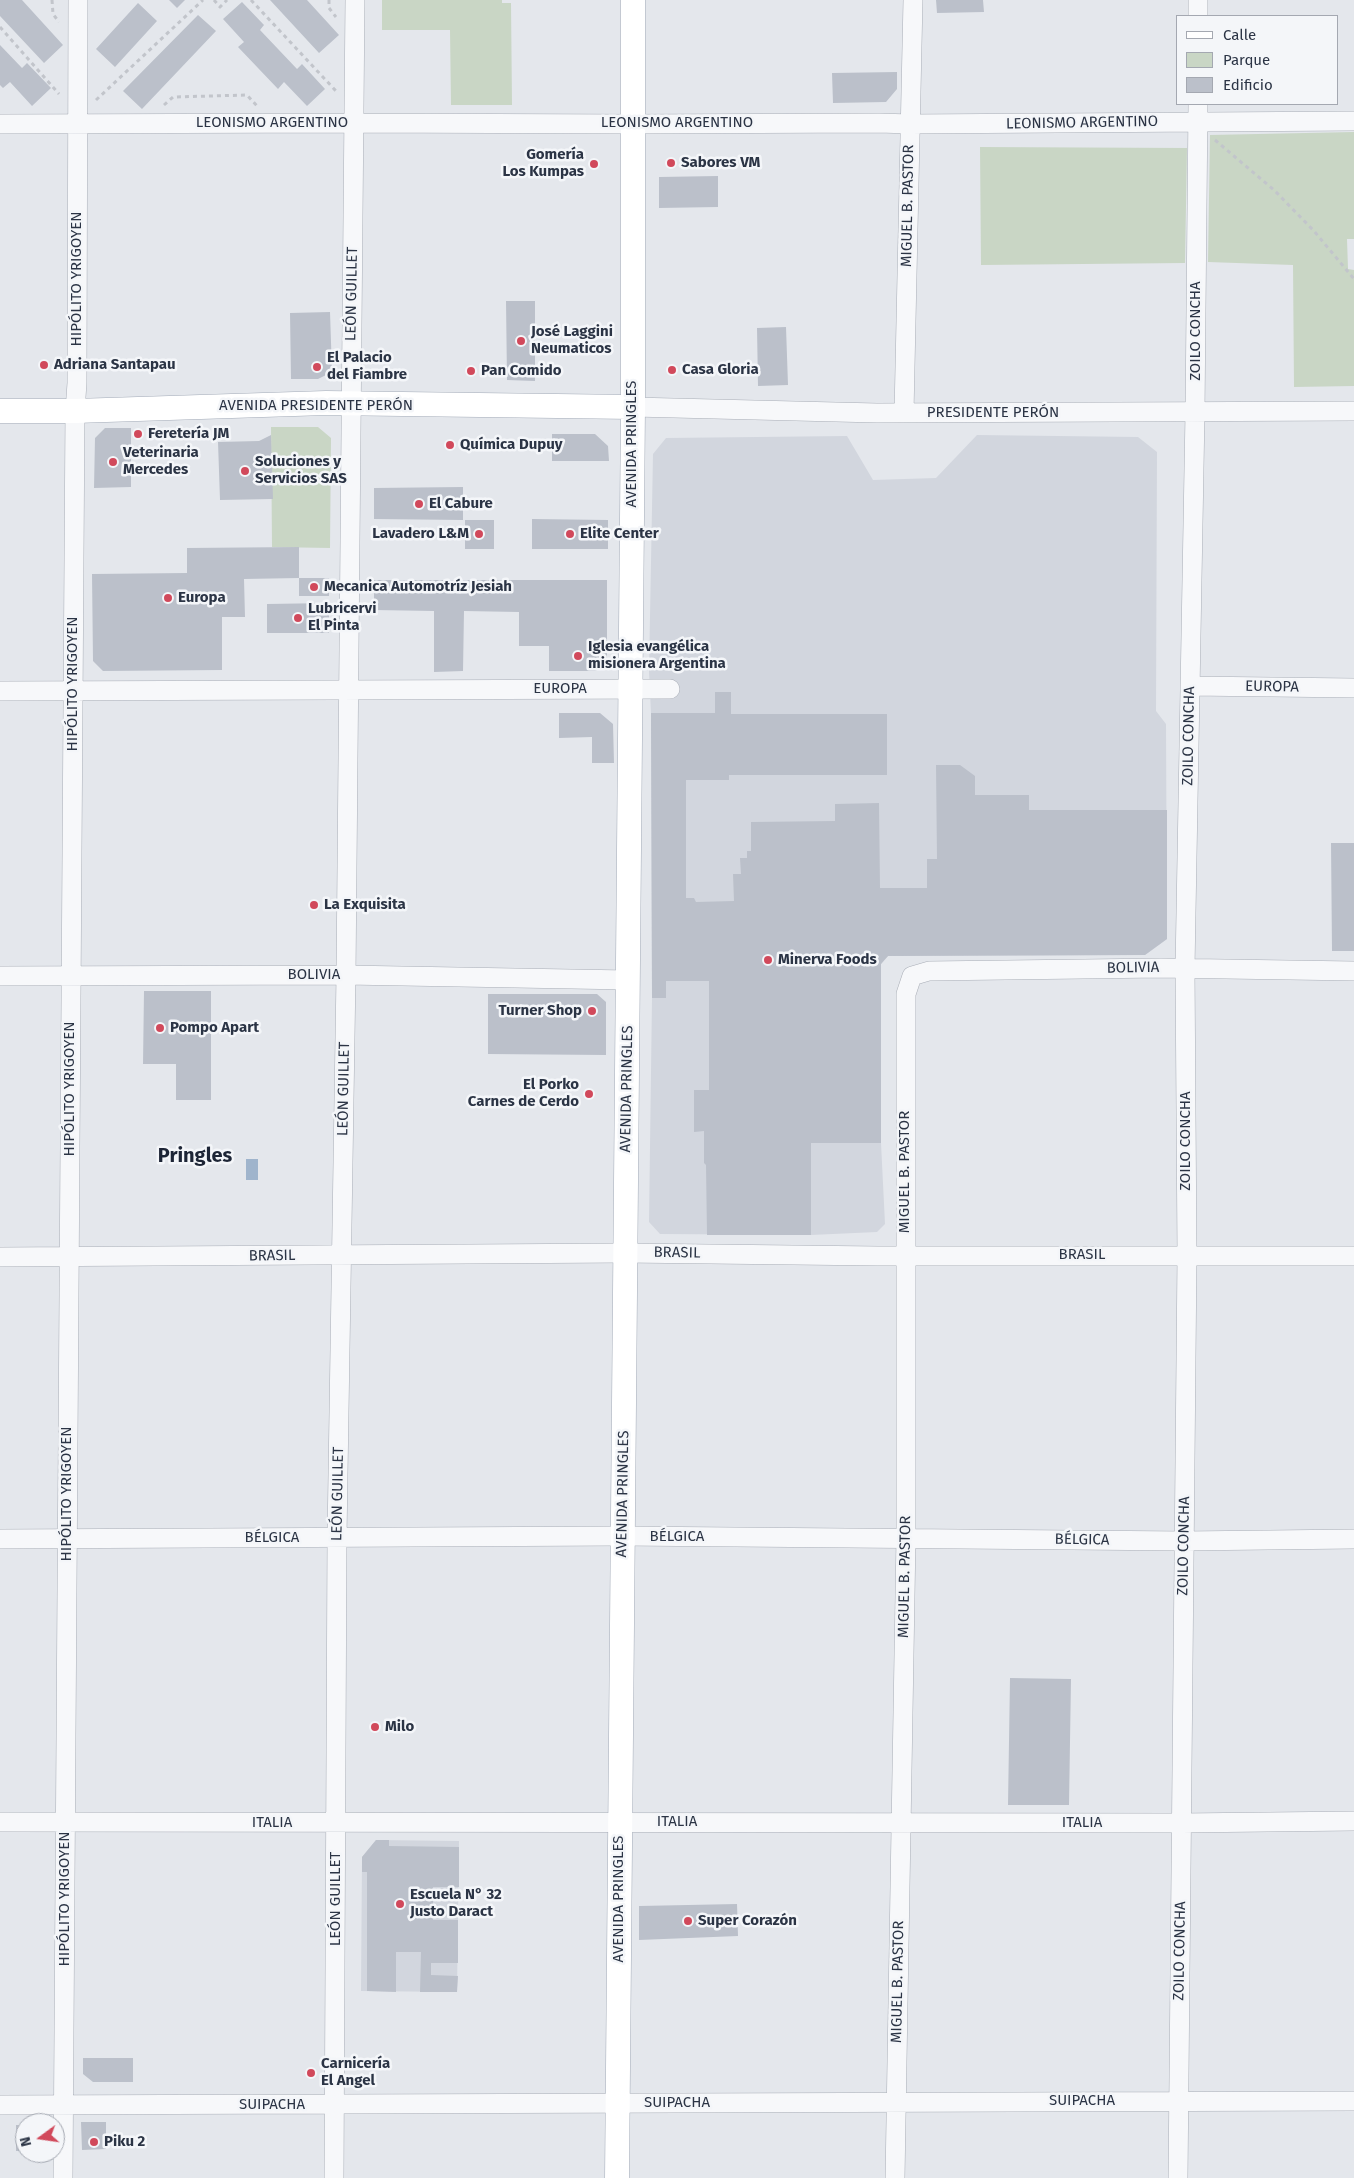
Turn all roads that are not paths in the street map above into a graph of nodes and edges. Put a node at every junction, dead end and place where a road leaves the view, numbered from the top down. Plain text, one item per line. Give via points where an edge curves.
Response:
1 (78, 0) edge
2 (355, 0) edge
3 (633, 0) edge
4 (913, 0) edge
5 (1198, 0) edge
6 (1198, 15) edge
7 (1198, 113) edge
8 (1354, 121) edge
9 (354, 122) junction
10 (0, 124) edge
11 (77, 124) junction
12 (633, 124) junction
13 (910, 124) junction
14 (350, 404) junction
15 (633, 407) junction
16 (75, 410) junction
17 (0, 411) edge
18 (1354, 411) edge
19 (904, 413) junction
20 (1195, 413) junction
21 (1190, 686) junction
22 (1354, 688) edge
23 (630, 689) junction
24 (670, 689) dead end
25 (349, 690) junction
26 (0, 691) edge
27 (73, 691) junction
28 (1185, 968) junction
29 (1354, 971) edge
30 (346, 975) junction
31 (0, 976) edge
32 (71, 976) junction
33 (912, 976) joint
34 (628, 980) junction
35 (625, 1253) junction
36 (340, 1255) junction
37 (905, 1255) junction
38 (1187, 1256) junction
39 (1354, 1256) edge
40 (0, 1257) edge
41 (69, 1258) junction
42 (623, 1536) junction
43 (337, 1537) junction
44 (906, 1538) junction
45 (0, 1539) edge
46 (67, 1539) junction
47 (1354, 1539) edge
48 (1184, 1541) junction
49 (1354, 1821) edge
50 (0, 1822) edge
51 (619, 1822) junction
52 (901, 1822) junction
53 (65, 1823) junction
54 (1182, 1823) junction
55 (336, 1824) junction
56 (1179, 2101) junction
57 (1354, 2101) edge
58 (895, 2102) junction
59 (618, 2103) junction
60 (0, 2105) edge
61 (334, 2105) junction
62 (63, 2106) junction
63 (63, 2178) edge
64 (334, 2178) edge
65 (617, 2178) edge
66 (895, 2178) edge
67 (1178, 2178) edge

1 - 11 street, HIPÓLITO YRIGOYEN
2 - 9 street, LEÓN GUILLET
3 - 12 main road, AVENIDA PRINGLES
4 - 13 street, MIGUEL B. PASTOR
5 - 6 street
7 - 8 street, LEONISMO ARGENTINO
7 - 13 street, LEONISMO ARGENTINO
7 - 20 street, ZOILO CONCHA
9 - 11 street, LEONISMO ARGENTINO
9 - 12 street, LEONISMO ARGENTINO
9 - 14 street, LEÓN GUILLET
10 - 11 street, LEONISMO ARGENTINO
11 - 16 street, HIPÓLITO YRIGOYEN
12 - 13 street, LEONISMO ARGENTINO
12 - 15 main road, AVENIDA PRINGLES
13 - 19 street, MIGUEL B. PASTOR
14 - 15 main road, AVENIDA PRESIDENTE PERÓN
14 - 16 main road, AVENIDA PRESIDENTE PERÓN
14 - 25 street, LEÓN GUILLET
15 - 19 street, PRESIDENTE PERÓN
15 - 23 main road, AVENIDA PRINGLES
16 - 17 main road, AVENIDA PRESIDENTE PERÓN
16 - 27 street, HIPÓLITO YRIGOYEN
18 - 20 street, PRESIDENTE PERÓN
19 - 20 street, PRESIDENTE PERÓN
20 - 21 street, ZOILO CONCHA
21 - 22 street, EUROPA
21 - 28 street, ZOILO CONCHA
23 - 24 street, EUROPA
23 - 25 street, EUROPA
23 - 34 main road, AVENIDA PRINGLES
25 - 27 street, EUROPA
25 - 30 street, LEÓN GUILLET
26 - 27 street, EUROPA
27 - 32 street, HIPÓLITO YRIGOYEN
28 - 29 street, BOLIVIA
28 - 33 street, BOLIVIA via 929,971
28 - 38 street, ZOILO CONCHA
30 - 32 street, BOLIVIA
30 - 34 street, BOLIVIA
30 - 36 street, LEÓN GUILLET
31 - 32 street, BOLIVIA
32 - 41 street, HIPÓLITO YRIGOYEN
33 - 37 street, MIGUEL B. PASTOR via 906,994
34 - 35 main road, AVENIDA PRINGLES
35 - 36 street, BRASIL
35 - 37 street, BRASIL
35 - 42 main road, AVENIDA PRINGLES
36 - 41 street, BRASIL
36 - 43 street, LEÓN GUILLET
37 - 38 street, BRASIL
37 - 44 street, MIGUEL B. PASTOR
38 - 39 street, BRASIL
38 - 48 street, ZOILO CONCHA
40 - 41 street, BRASIL
41 - 46 street, HIPÓLITO YRIGOYEN
42 - 43 street, BÉLGICA
42 - 44 street, BÉLGICA
42 - 51 main road, AVENIDA PRINGLES
43 - 46 street, BÉLGICA
43 - 55 street, LEÓN GUILLET
44 - 48 street, BÉLGICA
44 - 52 street, MIGUEL B. PASTOR
45 - 46 street, BÉLGICA
46 - 53 street, HIPÓLITO YRIGOYEN
47 - 48 street, BÉLGICA
48 - 54 street, ZOILO CONCHA
49 - 54 street, ITALIA
50 - 53 street, ITALIA
51 - 52 street, ITALIA
51 - 55 street, ITALIA
51 - 59 main road, AVENIDA PRINGLES
52 - 54 street, ITALIA
52 - 58 street, MIGUEL B. PASTOR
53 - 55 street, ITALIA
53 - 62 street, HIPÓLITO YRIGOYEN
54 - 56 street, ZOILO CONCHA
55 - 61 street, LEÓN GUILLET
56 - 57 street, SUIPACHA
56 - 58 street, SUIPACHA
56 - 67 street, ZOILO CONCHA
58 - 59 street, SUIPACHA
58 - 66 street, MIGUEL B. PASTOR
59 - 61 street, SUIPACHA
59 - 65 main road, AVENIDA PRINGLES
60 - 62 street, SUIPACHA
61 - 62 street, SUIPACHA
61 - 64 street, LEÓN GUILLET
62 - 63 street, HIPÓLITO YRIGOYEN

